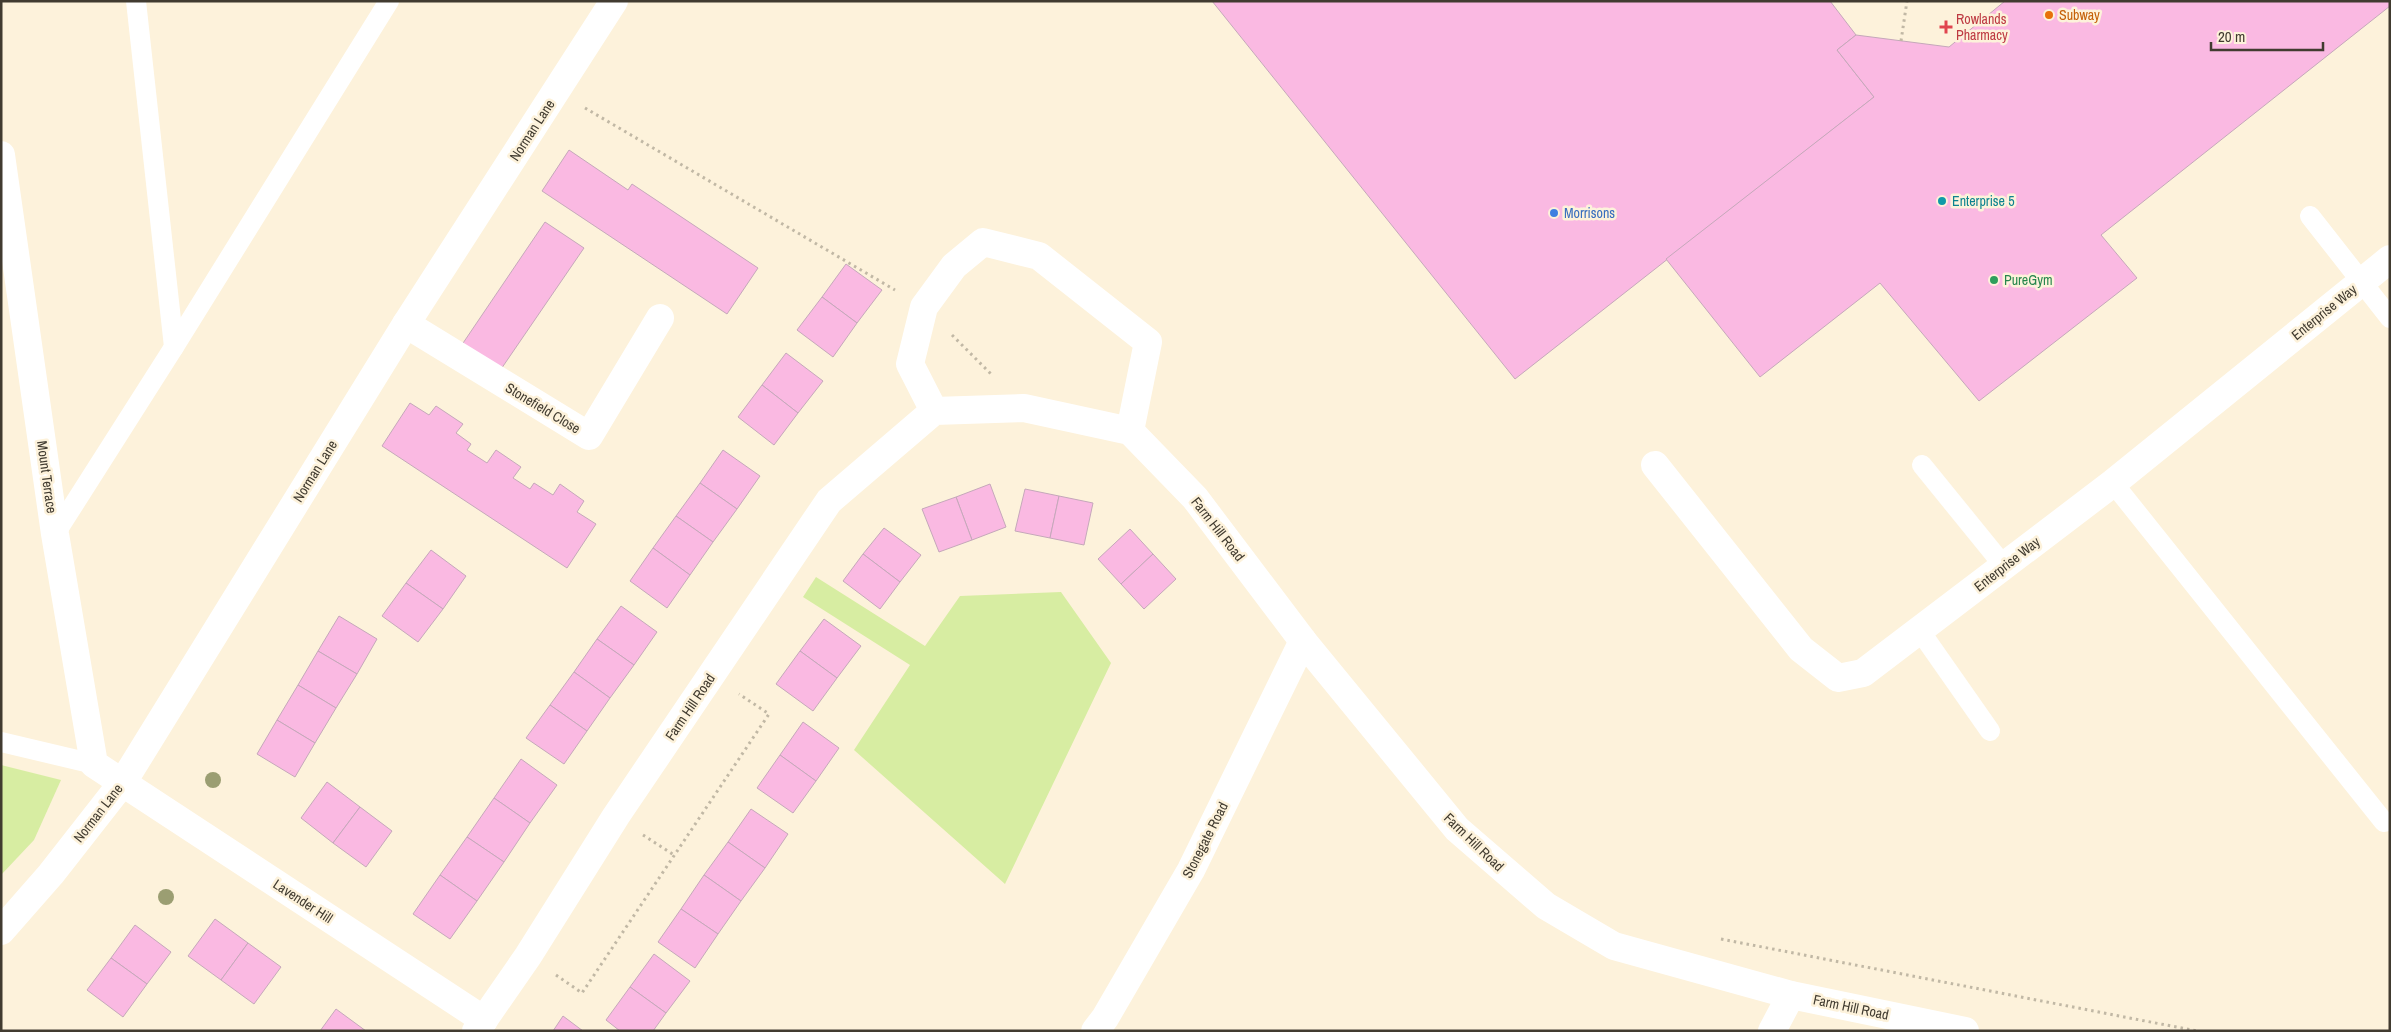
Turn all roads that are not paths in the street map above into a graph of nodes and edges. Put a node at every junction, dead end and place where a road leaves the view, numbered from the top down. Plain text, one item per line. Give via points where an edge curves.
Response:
1 (136, 1) edge
2 (389, 1) edge
3 (614, 1) edge
4 (1, 155) edge
5 (2310, 216) dead end
6 (2390, 259) edge
7 (2362, 281) junction
8 (660, 318) dead end
9 (2390, 318) edge
10 (406, 324) junction
11 (174, 347) junction
12 (934, 411) junction
13 (1130, 431) junction
14 (1654, 465) dead end
15 (1922, 465) dead end
16 (2113, 483) junction
17 (55, 534) junction
18 (2004, 566) junction
19 (1920, 632) junction
20 (1303, 641) junction
21 (1990, 732) dead end
22 (1, 742) edge
23 (94, 764) junction
24 (122, 782) junction
25 (2384, 822) dead end
26 (1, 931) edge
27 (1791, 995) junction
28 (480, 1025) edge
29 (1095, 1031) edge
30 (1772, 1031) edge
31 (1965, 1031) edge

1 - 11 lane
2 - 11 lane
3 - 10 street, Norman Lane
4 - 17 street, Mount Terrace
5 - 7 lane
6 - 7 street, Enterprise Way
7 - 9 lane
7 - 16 street, Enterprise Way
8 - 10 street, Stonefield Close via 588,436
10 - 24 street, Norman Lane
11 - 17 lane
12 - 13 street via 1024,408
12 - 13 street via 910,364 924,307 954,266 983,242 1039,256 1148,342
12 - 28 street, Farm Hill Road via 829,501 616,816 528,956
13 - 20 street, Farm Hill Road via 1195,498
14 - 19 street, Enterprise Way via 1801,649 1838,678 1864,673
15 - 18 lane
16 - 18 street, Enterprise Way
16 - 25 lane
17 - 23 street, Mount Terrace
18 - 19 street, Enterprise Way
19 - 21 lane
20 - 27 street, Farm Hill Road via 1457,829 1546,906 1614,946
20 - 29 street, Stonegate Road via 1190,870 1106,1018
22 - 23 lane
23 - 24 street
24 - 26 street, Norman Lane via 51,874
24 - 28 street, Lavender Hill
27 - 30 street
27 - 31 street, Farm Hill Road

